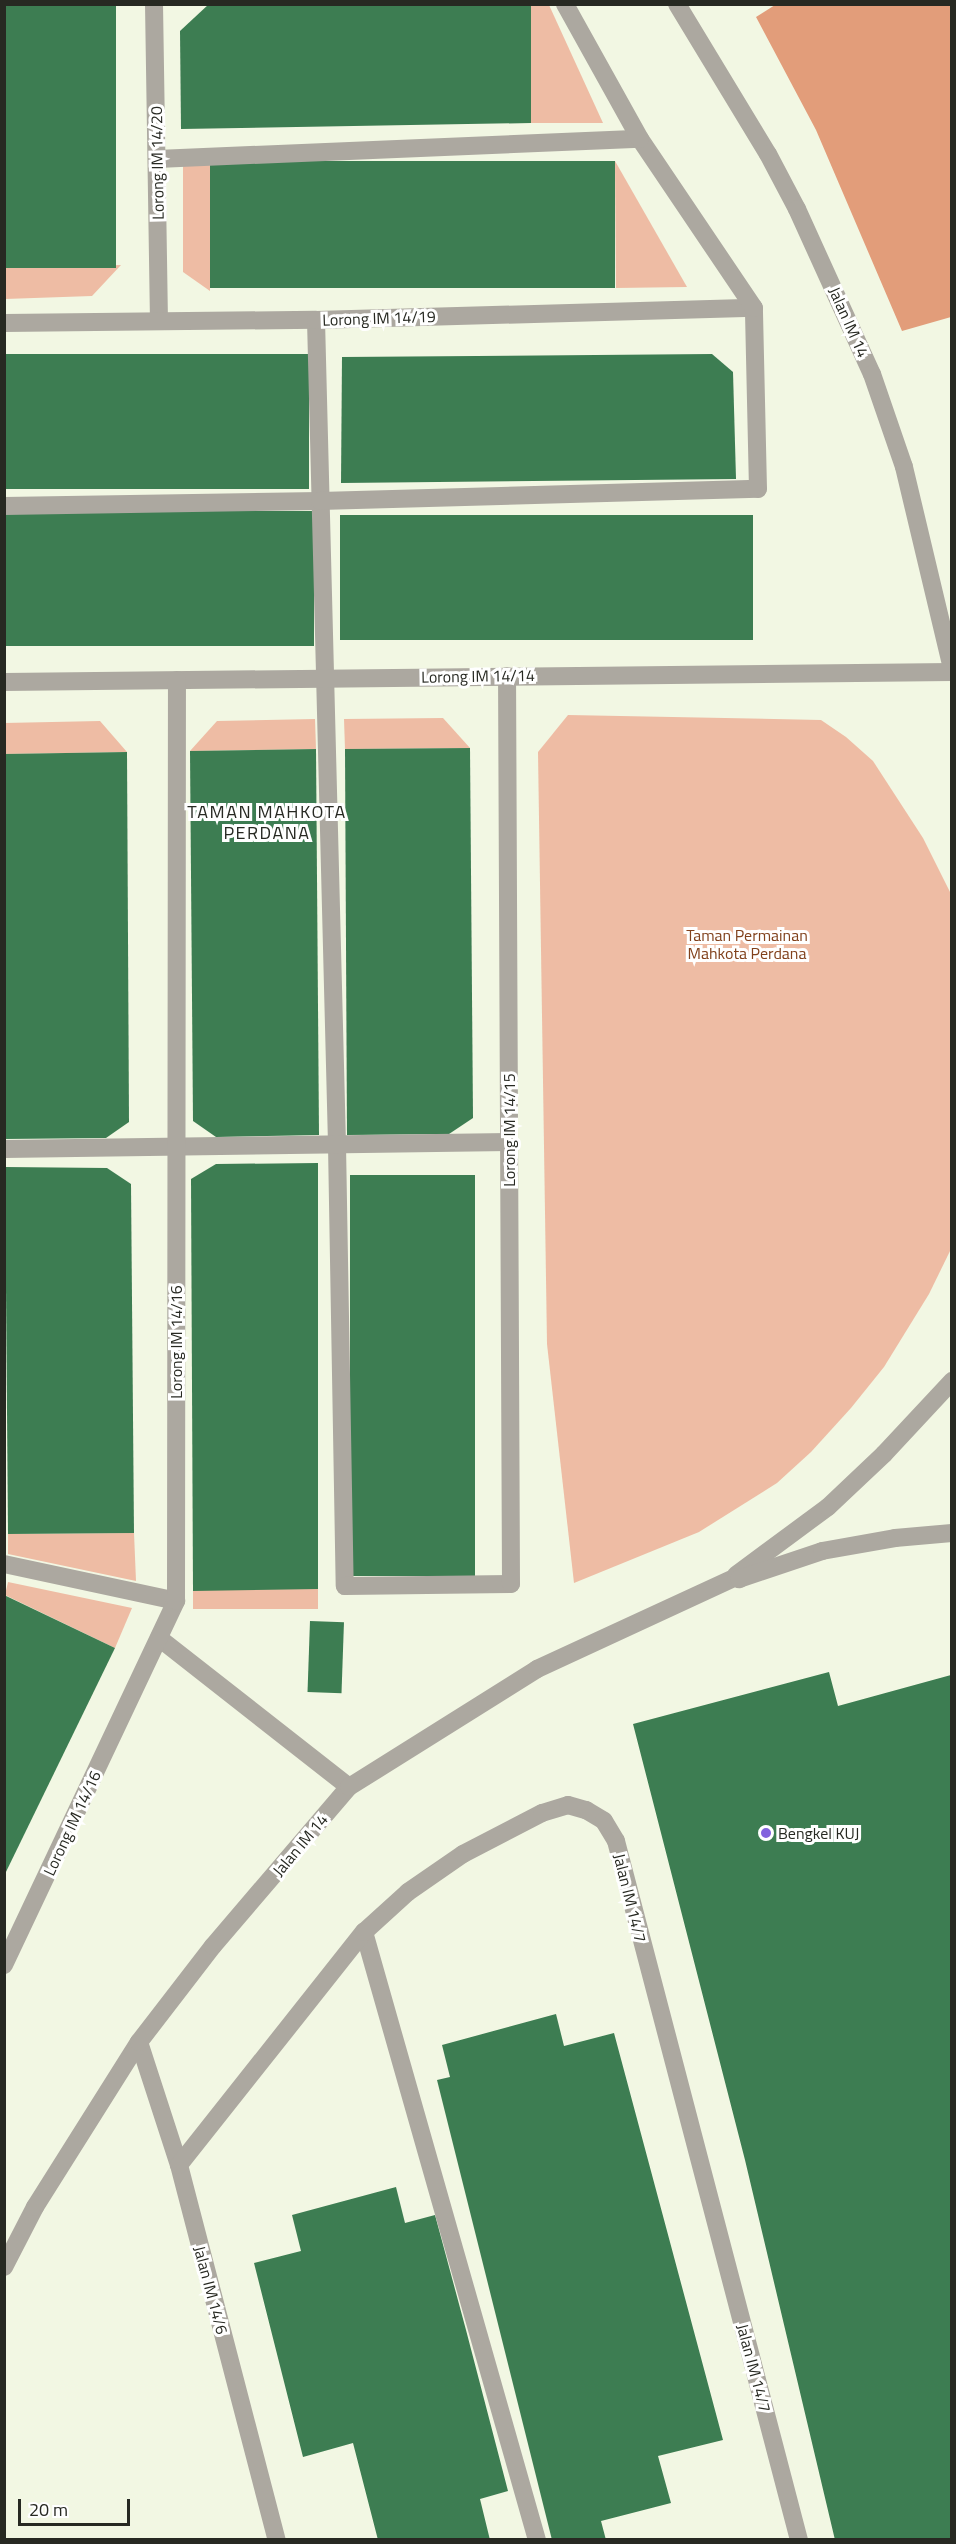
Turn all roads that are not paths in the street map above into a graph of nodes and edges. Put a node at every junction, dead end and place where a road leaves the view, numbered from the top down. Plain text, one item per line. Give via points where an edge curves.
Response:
1 (154, 4) edge
2 (565, 4) edge
3 (677, 4) edge
4 (640, 139) junction
5 (157, 159) junction
6 (754, 308) junction
7 (316, 320) junction
8 (159, 321) junction
9 (4, 323) edge
10 (321, 501) junction
11 (4, 506) edge
12 (951, 670) edge
13 (507, 676) junction
14 (326, 678) junction
15 (177, 680) junction
16 (4, 682) edge
17 (509, 1142) junction
18 (337, 1145) junction
19 (177, 1147) junction
20 (4, 1149) edge
21 (951, 1381) edge
22 (951, 1533) edge
23 (4, 1564) edge
24 (736, 1577) junction
25 (176, 1601) junction
26 (159, 1638) junction
27 (349, 1787) junction
28 (364, 1932) junction
29 (4, 1965) edge
30 (139, 2042) junction
31 (179, 2165) junction
32 (4, 2267) edge
33 (277, 2540) edge
34 (537, 2540) edge
35 (799, 2540) edge

1 - 5 street, Lorong IM 14/20
2 - 4 street
3 - 12 street, Jalan IM 14 via 797,209 872,374 904,467
4 - 5 street
4 - 6 street
5 - 8 street, Lorong IM 14/20
6 - 7 street, Lorong IM 14/19
6 - 10 street via 758,489
7 - 8 street, Lorong IM 14/19
7 - 10 street
8 - 9 street, Lorong IM 14/19
10 - 11 street
10 - 14 street
12 - 13 street, Lorong IM 14/14
13 - 14 street, Lorong IM 14/14
13 - 17 street, Lorong IM 14/15
14 - 15 street, Lorong IM 14/14
14 - 18 street
15 - 16 street, Lorong IM 14/14
15 - 19 street, Lorong IM 14/16
17 - 18 street
17 - 18 street, Lorong IM 14/15 via 511,1584 345,1586
18 - 19 street
19 - 20 street
19 - 25 street, Lorong IM 14/16
21 - 24 street via 835,1501
22 - 24 street via 822,1551
23 - 25 street
24 - 27 street, Jalan IM 14 via 537,1669
25 - 26 street, Lorong IM 14/16
26 - 27 street
26 - 29 street, Lorong IM 14/16
27 - 30 street, Jalan IM 14 via 213,1946
28 - 31 street, Jalan IM 14/7
28 - 34 street
28 - 35 street, Jalan IM 14/7 via 408,1892 463,1854 542,1814 567,1805 604,1821 616,1841
30 - 31 street, Jalan IM 14/6
30 - 32 street, Jalan IM 14 via 35,2207
31 - 33 street, Jalan IM 14/6

